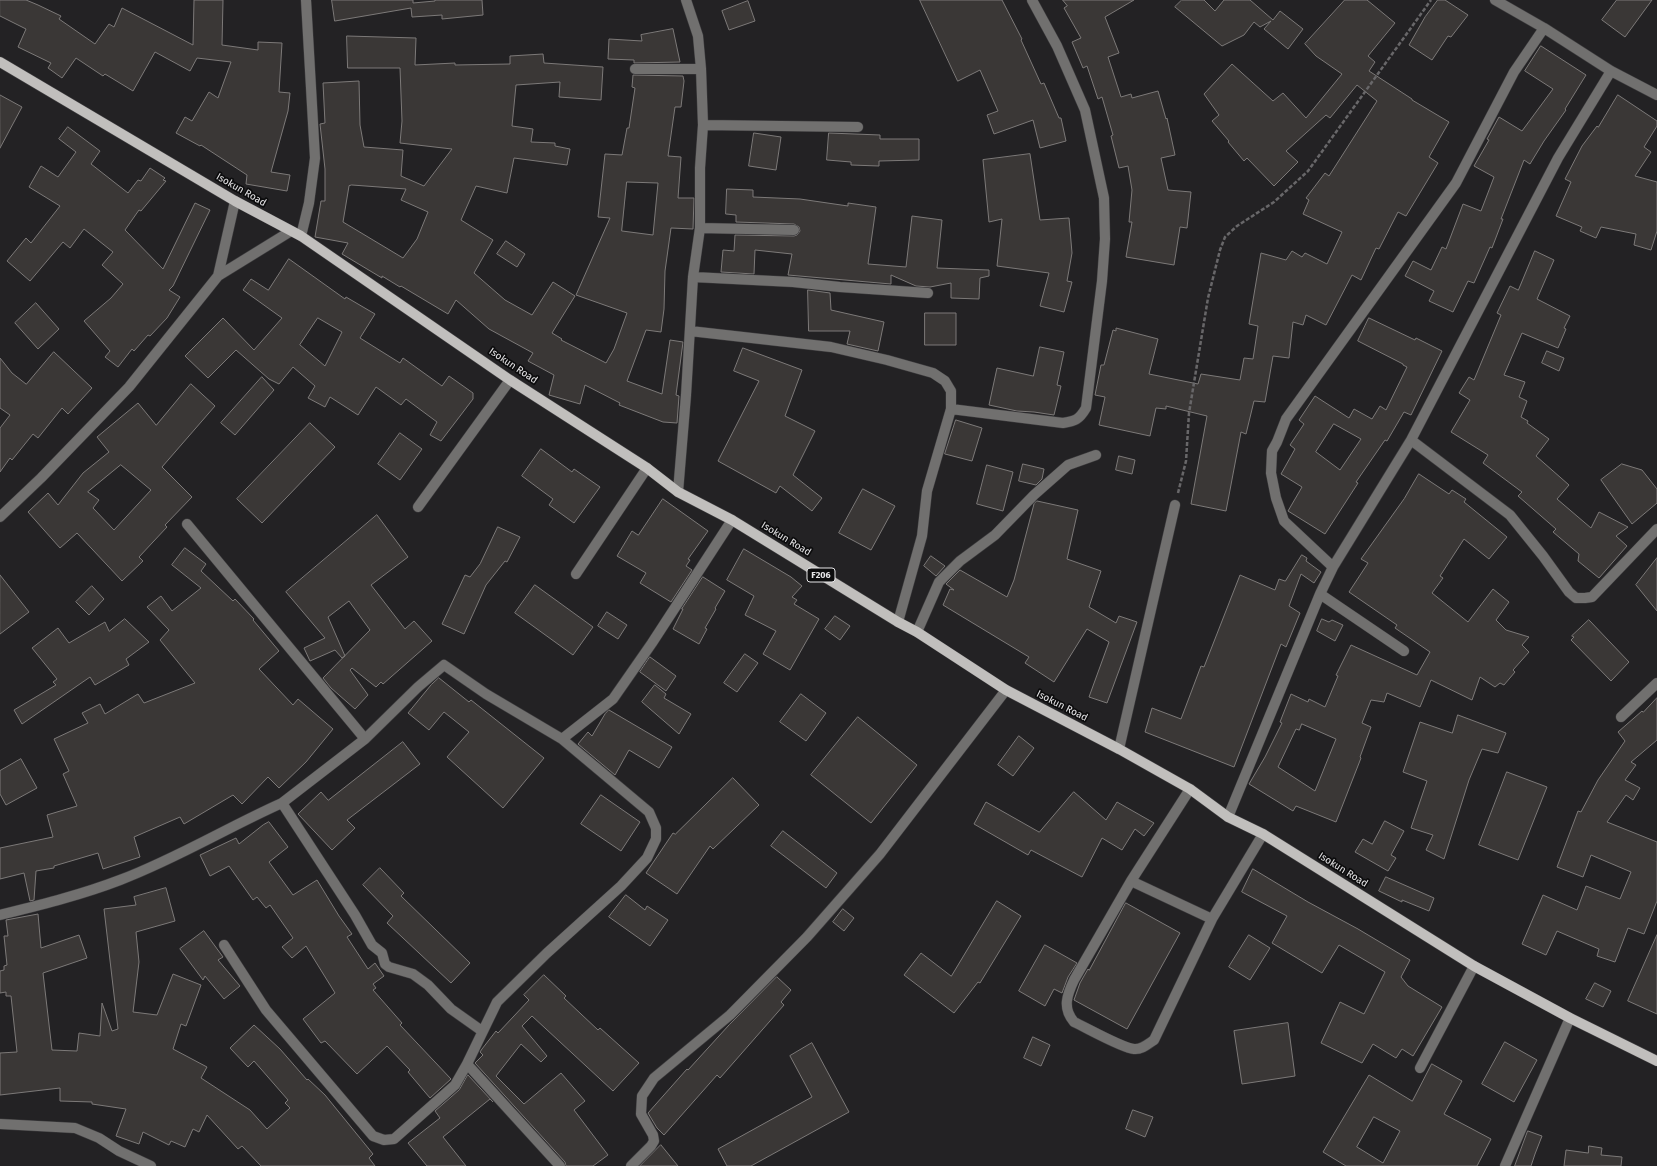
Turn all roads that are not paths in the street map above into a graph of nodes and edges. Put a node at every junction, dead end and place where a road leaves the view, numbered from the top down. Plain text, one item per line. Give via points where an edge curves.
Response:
1 (306, 0) edge
2 (686, 0) edge
3 (1032, 0) edge
4 (1495, 0) edge
5 (1544, 28) junction
6 (0, 62) edge
7 (635, 69) dead end
8 (701, 69) junction
9 (1611, 71) junction
10 (1657, 95) edge
11 (703, 125) junction
12 (858, 127) dead end
13 (235, 201) junction
14 (700, 228) junction
15 (794, 230) dead end
16 (291, 231) junction
17 (301, 236) junction
18 (218, 276) junction
19 (693, 277) junction
20 (928, 293) dead end
21 (690, 331) junction
22 (510, 380) junction
23 (951, 409) junction
24 (1411, 440) junction
25 (1096, 455) dead end
26 (647, 468) junction
27 (678, 492) junction
28 (1175, 505) road end
29 (418, 507) dead end
30 (0, 517) edge
31 (732, 520) junction
32 (187, 524) dead end
33 (1657, 529) edge
34 (1333, 567) junction
35 (576, 574) dead end
36 (1320, 594) junction
37 (898, 622) junction
38 (917, 632) junction
39 (1404, 650) dead end
40 (1657, 683) edge
41 (1006, 690) junction
42 (1621, 717) dead end
43 (365, 739) junction
44 (562, 739) junction
45 (1119, 749) junction
46 (1190, 789) junction
47 (282, 803) junction
48 (1228, 817) junction
49 (1263, 834) junction
50 (1131, 881) junction
51 (0, 915) edge
52 (1212, 919) junction
53 (224, 945) dead end
54 (1474, 966) junction
55 (1570, 1018) junction
56 (482, 1031) junction
57 (1657, 1060) edge
58 (467, 1064) junction
59 (1420, 1068) dead end
60 (0, 1124) edge
61 (151, 1166) edge
62 (560, 1166) edge
63 (631, 1166) edge
64 (1505, 1166) edge

1 - 17 street via 315,158 309,203
2 - 8 street via 698,36
3 - 23 street via 1057,46 1085,110 1104,198 1102,281 1086,408 1081,417 1063,423
4 - 5 street
5 - 9 street
5 - 34 street via 1514,72 1456,183 1286,419 1272,451 1271,473 1274,492 1284,521
6 - 13 main road, Isokun Road / F206
7 - 8 street
8 - 11 street
9 - 10 street
9 - 24 street via 1558,158
11 - 12 street
11 - 14 street
13 - 16 main road, Isokun Road / F206
13 - 18 street
14 - 15 street
14 - 19 street
16 - 17 main road, Isokun Road / F206
16 - 18 street
17 - 22 main road, Isokun Road / F206
18 - 30 street via 129,387
19 - 20 street
19 - 21 street
21 - 23 street via 831,347 933,373 945,380 951,391
21 - 27 street
22 - 26 main road, Isokun Road / F206
22 - 29 street
23 - 37 street via 927,491 922,536
24 - 33 street via 1510,515 1568,592 1576,598 1592,597
24 - 34 street
25 - 38 street via 1068,466 1034,495 995,535 960,561 940,582
26 - 27 main road, Isokun Road / F206
26 - 35 street
27 - 31 main road, Isokun Road / F206
28 - 45 street
31 - 37 main road, Isokun Road / F206
31 - 44 street via 613,698
32 - 43 street
34 - 36 street
36 - 39 street
36 - 48 street
37 - 38 main road, Isokun Road / F206
38 - 41 main road, Isokun Road / F206
40 - 42 street
41 - 45 main road, Isokun Road / F206
41 - 63 street via 880,854 807,937 730,1015 654,1078 642,1096 642,1114 654,1141
43 - 44 street via 418,687 444,666
43 - 47 street
44 - 56 street via 649,812 656,828 656,839 647,858 621,886 497,1002
45 - 46 main road, Isokun Road / F206
46 - 48 main road, Isokun Road / F206
46 - 50 street
47 - 51 street via 120,880 50,903
47 - 56 street via 372,944 382,953 385,964 413,974 428,985 451,1009
48 - 49 main road, Isokun Road / F206
49 - 52 street
49 - 54 main road, Isokun Road / F206
50 - 52 street
50 - 52 street via 1069,989 1066,1004 1068,1015 1074,1022 1126,1047 1135,1050 1154,1040
53 - 58 street via 266,1010 373,1136 384,1140 394,1139 455,1085
54 - 55 main road, Isokun Road / F206
54 - 59 street
55 - 57 main road, Isokun Road / F206
55 - 64 street
56 - 58 street
58 - 62 street
60 - 61 street via 75,1128

